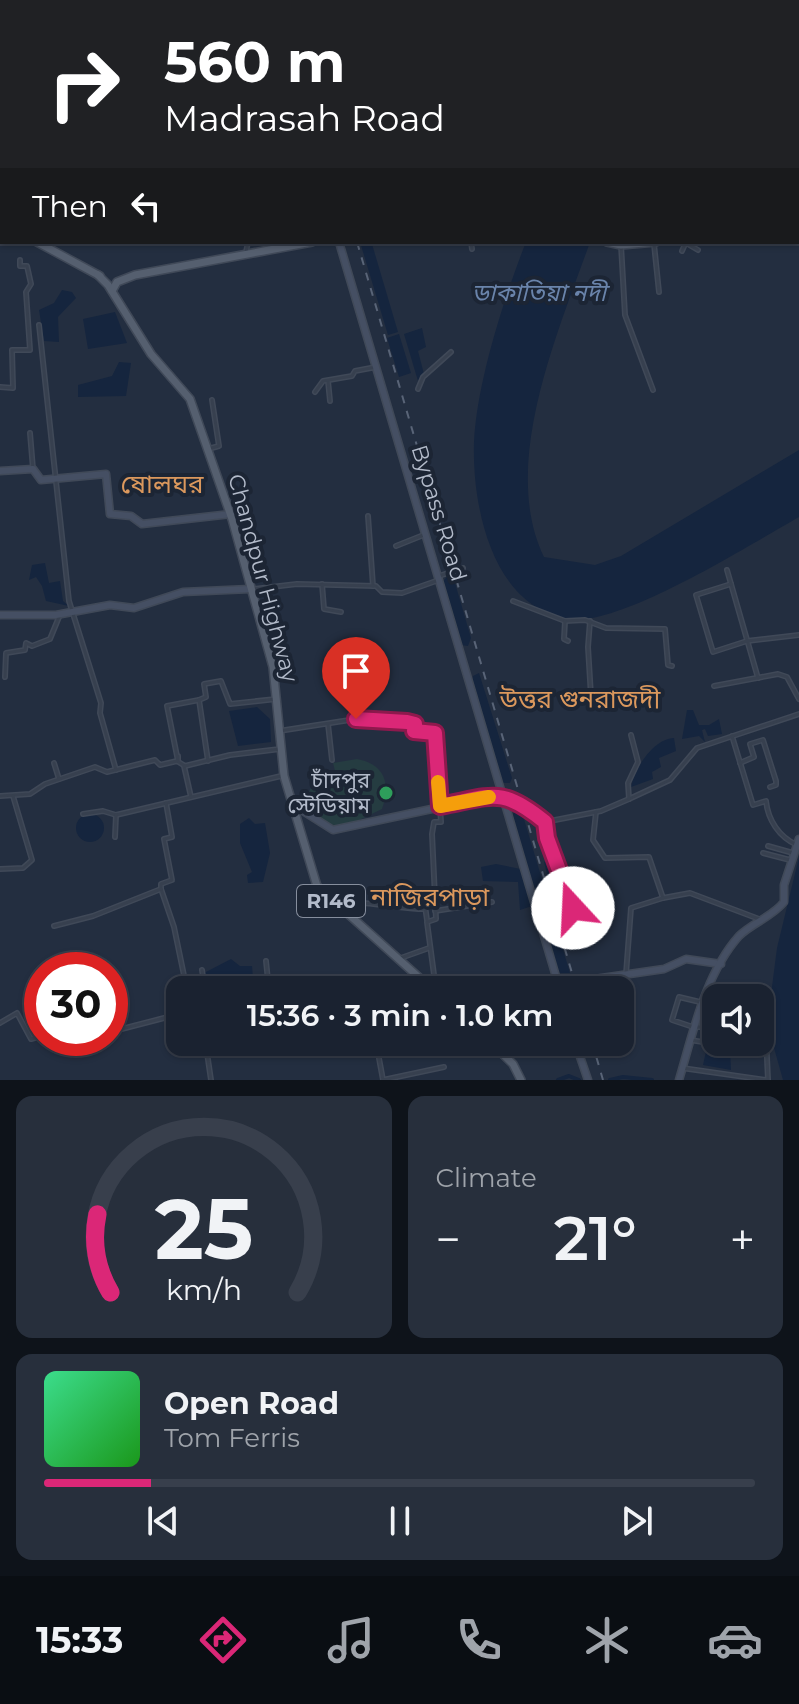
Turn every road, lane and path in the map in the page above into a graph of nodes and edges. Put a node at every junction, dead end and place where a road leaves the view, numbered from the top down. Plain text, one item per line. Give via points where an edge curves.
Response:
1 (193, 0) edge
2 (247, 0) edge
3 (41, 244) edge
4 (248, 244) edge
5 (302, 244) edge
6 (340, 244) edge
7 (471, 244) edge
8 (616, 244) edge
9 (632, 244) edge
10 (654, 244) edge
11 (685, 244) edge
12 (689, 244) edge
13 (621, 245) junction
14 (472, 249) dead end
15 (698, 250) dead end
16 (682, 251) dead end
17 (245, 256) junction
18 (20, 260) dead end
19 (98, 275) junction
20 (121, 280) junction
21 (650, 289) dead end
22 (112, 291) junction
23 (39, 325) dead end
24 (451, 352) dead end
25 (376, 367) junction
26 (328, 381) junction
27 (0, 387) edge
28 (418, 389) dead end
29 (653, 390) dead end
30 (315, 392) dead end
31 (212, 400) dead end
32 (330, 401) dead end
33 (30, 433) dead end
34 (208, 449) junction
35 (33, 469) junction
36 (0, 471) edge
37 (231, 514) junction
38 (368, 516) dead end
39 (426, 534) junction
40 (396, 546) dead end
41 (463, 568) dead end
42 (727, 570) dead end
43 (439, 578) junction
44 (322, 584) junction
45 (731, 584) junction
46 (373, 586) junction
47 (250, 589) junction
48 (513, 601) dead end
49 (341, 612) dead end
50 (0, 615) edge
51 (60, 615) junction
52 (74, 615) junction
53 (565, 621) junction
54 (590, 621) junction
55 (799, 635) edge
56 (568, 641) dead end
57 (747, 641) junction
58 (672, 666) dead end
59 (5, 677) dead end
60 (758, 678) junction
61 (714, 686) dead end
62 (591, 696) dead end
63 (276, 699) junction
64 (799, 699) edge
65 (199, 700) junction
66 (799, 714) edge
67 (328, 724) junction
68 (279, 731) junction
69 (631, 735) dead end
70 (732, 736) junction
71 (282, 749) junction
72 (178, 759) junction
73 (332, 760) dead end
74 (208, 761) junction
75 (54, 763) dead end
76 (740, 763) junction
77 (184, 766) junction
78 (116, 770) junction
79 (284, 776) junction
80 (59, 779) junction
81 (770, 787) dead end
82 (502, 794) junction
83 (0, 796) edge
84 (13, 796) junction
85 (191, 797) junction
86 (629, 799) junction
87 (166, 803) junction
88 (440, 806) junction
89 (296, 810) junction
90 (596, 812) junction
91 (83, 814) dead end
92 (116, 815) junction
93 (545, 822) junction
94 (115, 837) dead end
95 (798, 842) edge
96 (768, 846) dead end
97 (763, 853) dead end
98 (792, 856) junction
99 (0, 869) edge
100 (161, 889) junction
101 (663, 898) junction
102 (492, 902) dead end
103 (335, 905) junction
104 (435, 905) junction
105 (573, 908) dead end
106 (425, 909) junction
107 (435, 911) junction
108 (762, 920) junction
109 (427, 922) junction
110 (54, 926) dead end
111 (429, 948) junction
112 (398, 959) junction
113 (266, 961) dead end
114 (721, 964) junction
115 (202, 970) dead end
116 (626, 974) junction
117 (184, 976) edge
118 (203, 976) edge
119 (268, 976) edge
120 (417, 976) edge
121 (431, 976) edge
122 (556, 976) edge
123 (617, 976) edge
124 (712, 984) edge
125 (702, 1003) edge
126 (702, 1007) edge
127 (166, 1018) edge
128 (0, 1023) edge
129 (24, 1026) edge
130 (128, 1027) edge
131 (693, 1027) junction
132 (702, 1027) edge
133 (690, 1040) junction
134 (702, 1042) edge
135 (207, 1056) edge
136 (379, 1056) edge
137 (505, 1056) edge
138 (580, 1056) edge
139 (767, 1056) edge
140 (444, 1067) dead end
141 (682, 1068) junction
142 (519, 1079) edge
143 (211, 1080) edge
144 (383, 1080) edge
145 (588, 1080) edge
146 (679, 1080) edge
147 (767, 1080) edge

1 - 2 street
3 - 19 main road
4 - 17 street
5 - 17 main road
6 - 25 street, Bypass Road
7 - 14 street
8 - 13 main road
9 - 13 main road
10 - 21 street via 658,290
11 - 16 street
12 - 15 street
13 - 29 street via 625,315
17 - 20 main road
18 - 27 street via 31,284 26,292 30,350 12,350 13,388
19 - 20 main road
19 - 22 main road, Chandpur Highway
20 - 22 main road
22 - 34 main road, Chandpur Highway / R146 via 151,354 190,399
23 - 52 street
24 - 28 street via 423,377
25 - 26 street
25 - 39 street, Bypass Road
26 - 30 street
26 - 32 street
31 - 34 street via 219,446
33 - 35 street
34 - 37 main road, Chandpur Highway / R146
35 - 36 street
35 - 37 street via 40,480 107,475 110,514 131,516 139,523
37 - 47 main road, Chandpur Highway / R146
38 - 46 street
39 - 40 street
39 - 43 street, Bypass Road
41 - 43 street
42 - 45 street
43 - 46 street via 402,593
43 - 82 street, Bypass Road
44 - 46 street
44 - 47 street
44 - 49 street via 324,609
45 - 57 street
45 - 57 street via 696,597 713,652
47 - 52 street via 183,592 134,608 110,605
47 - 63 main road, Chandpur Highway / R146 via 273,667
48 - 53 street
50 - 51 street
51 - 52 street
51 - 59 street via 50,639 6,653
52 - 78 street
53 - 54 street
53 - 56 street
54 - 58 street via 606,628 665,629
54 - 62 street
55 - 57 street
57 - 60 street
60 - 61 street
60 - 64 street via 785,676
63 - 65 street via 230,704 221,681 204,684 206,697
63 - 68 main road, Chandpur Highway / R146
65 - 72 street via 169,705
65 - 74 street
66 - 70 street
67 - 68 street
67 - 73 street
67 - 88 street via 356,719 407,722 415,724 414,731 435,733
68 - 71 main road, Chandpur Highway / R146
69 - 86 street via 638,762 628,783
70 - 76 street
70 - 86 street via 697,748 670,780
71 - 74 street
71 - 79 main road, Chandpur Highway / R146
72 - 77 street
72 - 78 street
74 - 77 street
75 - 80 street
76 - 81 street via 754,757 750,744 763,740 776,781
76 - 95 street via 753,805 766,801 771,821 785,840
77 - 85 street
78 - 80 street via 95,767
79 - 85 street
79 - 89 main road, Chandpur Highway / R146
80 - 84 street via 30,794
82 - 88 street
82 - 93 street
82 - 122 street, Bypass Road
83 - 84 street
84 - 99 street via 32,860 23,868
85 - 87 street
86 - 90 street
87 - 92 street
87 - 100 street via 172,837 164,839 172,880
88 - 89 street via 337,830
88 - 104 street via 441,822 434,822 432,834
89 - 103 main road, Chandpur Highway / R146 via 317,886
90 - 93 street
90 - 101 street via 593,839 605,858 649,857
91 - 92 street
92 - 94 street
93 - 105 street
95 - 98 street
96 - 98 street
97 - 98 street
98 - 108 street via 784,902
100 - 110 street
100 - 117 street
101 - 108 street via 690,893
101 - 116 street via 631,908
102 - 107 street
103 - 106 street via 364,901
103 - 112 main road, Chandpur Highway / R146
104 - 106 street
104 - 107 street
106 - 109 street
107 - 109 street via 435,921
108 - 114 street via 737,939
109 - 111 street
111 - 112 street
111 - 121 street
112 - 120 main road, Chandpur Highway / R146
113 - 119 street
114 - 116 street via 686,959 664,969
114 - 124 street
115 - 118 street
116 - 123 street
125 - 131 street via 678,999 672,1020
126 - 131 street
127 - 130 street
128 - 129 street via 17,1013
131 - 132 street
131 - 133 street
133 - 134 street
133 - 141 street
135 - 143 street
136 - 144 street
137 - 142 main road
138 - 145 street
139 - 147 street
140 - 144 street
141 - 146 street
141 - 147 street

